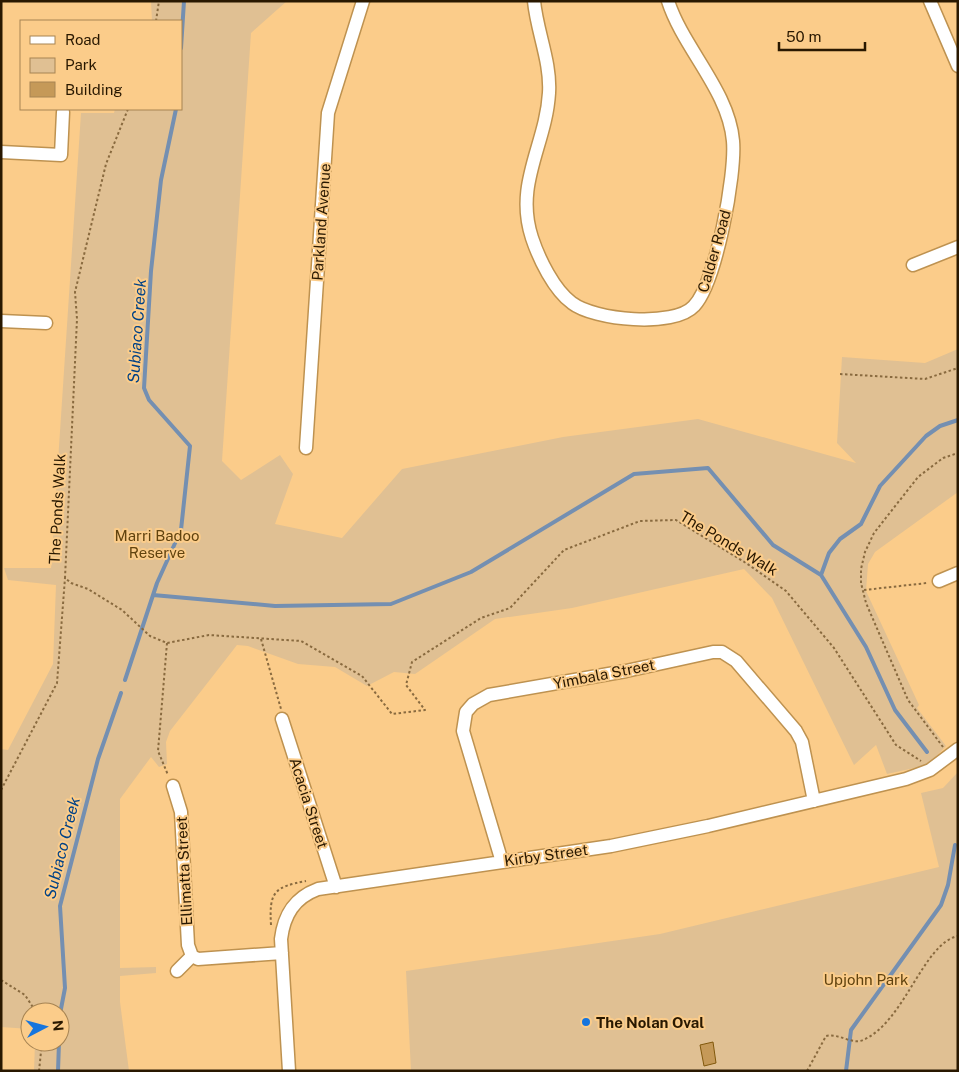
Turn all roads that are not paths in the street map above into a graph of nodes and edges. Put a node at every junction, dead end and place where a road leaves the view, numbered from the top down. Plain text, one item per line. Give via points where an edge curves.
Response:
1 (363, 1) edge
2 (534, 1) edge
3 (668, 1) edge
4 (930, 1) edge
5 (958, 66) edge
6 (63, 112) dead end
7 (1, 152) edge
8 (958, 247) edge
9 (913, 265) dead end
10 (1, 321) edge
11 (46, 323) dead end
12 (306, 448) dead end
13 (958, 574) edge
14 (939, 582) road end
15 (282, 719) road end
16 (958, 750) edge
17 (173, 786) road end
18 (814, 801) junction
19 (502, 862) junction
20 (336, 887) junction
21 (282, 953) junction
22 (192, 956) junction
23 (177, 971) dead end
24 (289, 1071) edge

1 - 12 street, Parkland Avenue via 328,113
2 - 3 street, Calder Road via 549,85 546,120 530,168 526,192 527,216 535,246 562,295 579,308 596,315 663,319 682,316 695,305 704,290 723,226 732,183 734,151 732,130 725,112 674,20
4 - 5 street
6 - 7 street via 61,155
8 - 9 street
10 - 11 street
13 - 14 street
15 - 20 street, Acacia Street
16 - 18 street, Kirby Street via 920,775
17 - 22 street, Ellimatta Street via 181,812 188,945
18 - 19 street, Kirby Street via 611,846
18 - 19 street, Yimbala Street via 802,742 796,731 736,661 722,652 496,694 474,704 466,712 462,731
19 - 20 street, Kirby Street
20 - 21 street, Kirby Street via 310,892 295,903 284,921
21 - 22 street via 198,959
21 - 24 street, Kirby Street
22 - 23 street

